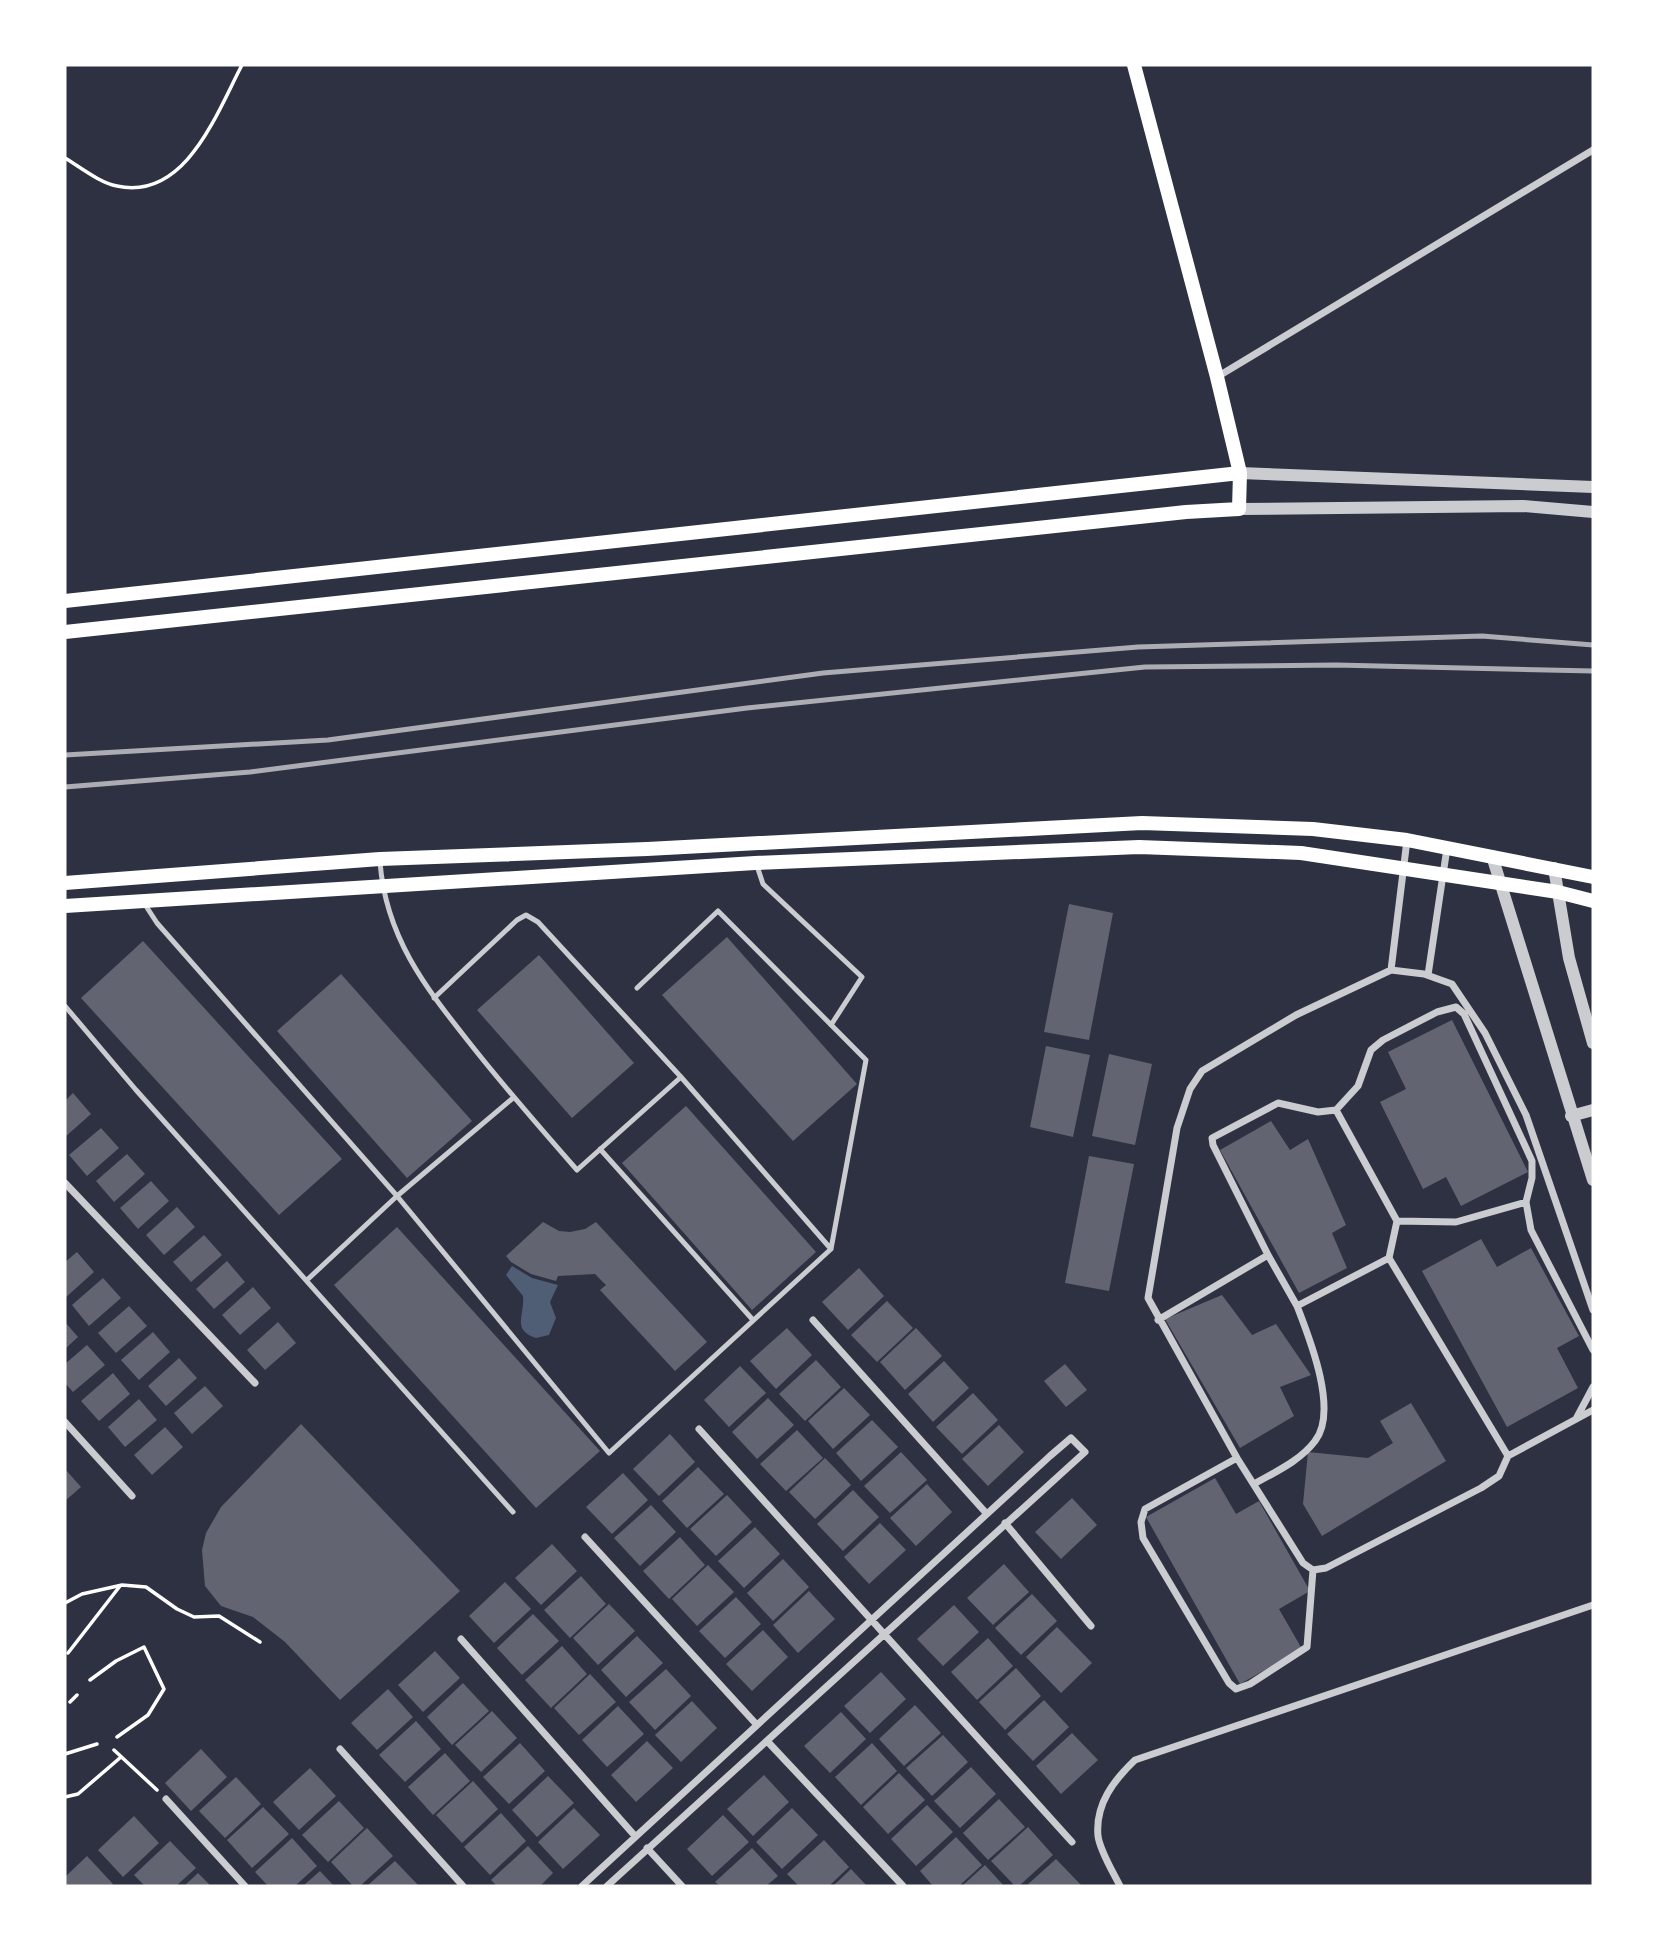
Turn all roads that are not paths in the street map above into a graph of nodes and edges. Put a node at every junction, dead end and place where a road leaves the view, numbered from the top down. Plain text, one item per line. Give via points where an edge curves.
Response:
1 (1134, 65) edge
2 (1593, 150) edge
3 (1217, 377) junction
4 (1240, 473) junction
5 (1593, 487) edge
6 (1239, 509) junction
7 (1593, 512) edge
8 (65, 601) edge
9 (65, 632) edge
10 (1407, 840) junction
11 (1447, 847) junction
12 (1492, 856) junction
13 (380, 859) junction
14 (755, 863) junction
15 (1554, 868) junction
16 (1403, 869) junction
17 (1443, 875) junction
18 (1593, 877) edge
19 (65, 883) edge
20 (1499, 883) junction
21 (382, 885) junction
22 (1558, 892) junction
23 (142, 900) junction
24 (1593, 901) edge
25 (65, 906) edge
26 (1391, 970) junction
27 (1428, 975) junction
28 (637, 988) dead end
29 (434, 998) junction
30 (65, 1006) edge
31 (831, 1025) junction
32 (1593, 1043) edge
33 (681, 1077) junction
34 (513, 1098) junction
35 (1336, 1110) junction
36 (1593, 1110) edge
37 (1571, 1116) junction
38 (600, 1149) junction
39 (1593, 1180) edge
40 (65, 1183) edge
41 (397, 1196) junction
42 (1526, 1202) junction
43 (1397, 1221) junction
44 (831, 1249) junction
45 (1268, 1255) junction
46 (1389, 1258) junction
47 (307, 1280) junction
48 (1297, 1306) junction
49 (1593, 1310) edge
50 (753, 1320) junction
51 (813, 1320) dead end
52 (1158, 1320) junction
53 (1593, 1350) edge
54 (255, 1383) dead end
55 (1593, 1387) edge
56 (1593, 1410) edge
57 (1576, 1419) junction
58 (65, 1423) edge
59 (699, 1429) dead end
60 (1508, 1456) junction
61 (1237, 1458) junction
62 (1254, 1484) junction
63 (132, 1496) dead end
64 (513, 1512) dead end
65 (986, 1513) junction
66 (1005, 1523) junction
67 (585, 1537) dead end
68 (1313, 1570) junction
69 (1593, 1605) edge
70 (871, 1619) junction
71 (1091, 1626) dead end
72 (886, 1634) junction
73 (461, 1639) dead end
74 (757, 1725) junction
75 (768, 1742) junction
76 (340, 1749) dead end
77 (166, 1799) road end
78 (635, 1836) junction
79 (1072, 1842) dead end
80 (647, 1849) junction
81 (245, 1886) edge
82 (463, 1886) edge
83 (582, 1886) edge
84 (607, 1886) edge
85 (682, 1886) edge
86 (903, 1886) edge
87 (1120, 1886) edge

1 - 3 main road
2 - 3 street
3 - 4 main road
4 - 5 street
4 - 6 main road
4 - 8 main road
6 - 7 street via 1523,506
6 - 9 main road
10 - 11 main road
10 - 13 main road via 1313,829 1142,823
10 - 16 street
11 - 12 main road
11 - 17 street
12 - 15 main road
12 - 20 street
13 - 19 main road
13 - 21 lane
14 - 16 main road via 1139,847 1301,853
14 - 21 main road
14 - 31 lane via 763,884 862,977
15 - 18 main road
15 - 22 street
16 - 17 main road
16 - 26 street
17 - 20 main road
17 - 27 street
20 - 22 main road
20 - 37 street
21 - 23 main road
21 - 29 lane via 401,943
22 - 24 main road
22 - 32 street via 1569,958
23 - 25 main road
23 - 41 lane via 157,923
26 - 27 street
26 - 52 street via 1296,1015 1202,1071 1189,1089 1177,1128 1148,1298
27 - 49 street via 1452,984 1485,1033 1520,1103
28 - 31 lane via 718,911
29 - 33 lane via 526,915 538,922
29 - 34 lane
30 - 47 lane
31 - 44 lane via 866,1060
33 - 38 lane
33 - 44 lane
34 - 38 lane via 577,1170
34 - 41 lane
35 - 42 street via 1358,1086 1371,1050 1437,1012 1456,1007 1464,1014 1532,1161
35 - 43 street
35 - 45 street via 1318,1112 1278,1102 1212,1138
36 - 37 street
37 - 39 street
38 - 50 lane
40 - 54 street
41 - 47 lane
41 - 50 lane via 609,1453
42 - 43 street via 1456,1223
42 - 53 street via 1531,1230
43 - 46 street
44 - 50 lane
45 - 48 street
45 - 52 street
46 - 48 street
46 - 60 street
47 - 64 lane
48 - 62 street via 1315,1352 1323,1422 1318,1438 1304,1453
51 - 65 street
52 - 61 street
55 - 57 street
56 - 57 street
57 - 60 street
58 - 63 street
59 - 70 street
60 - 68 street via 1499,1476 1481,1488 1326,1568
61 - 62 street
61 - 68 street via 1144,1509 1141,1522 1143,1538 1236,1689 1307,1647
62 - 68 street via 1303,1563
65 - 66 street via 1071,1438 1084,1452
65 - 70 street
66 - 71 street
66 - 72 street
67 - 74 street
69 - 87 street via 1135,1760 1103,1799 1098,1836
70 - 72 street
70 - 74 street
72 - 75 street
72 - 79 street
73 - 78 street
74 - 78 street
75 - 80 street
75 - 86 street
76 - 82 street
77 - 81 street
78 - 83 street
80 - 84 street
80 - 85 street

